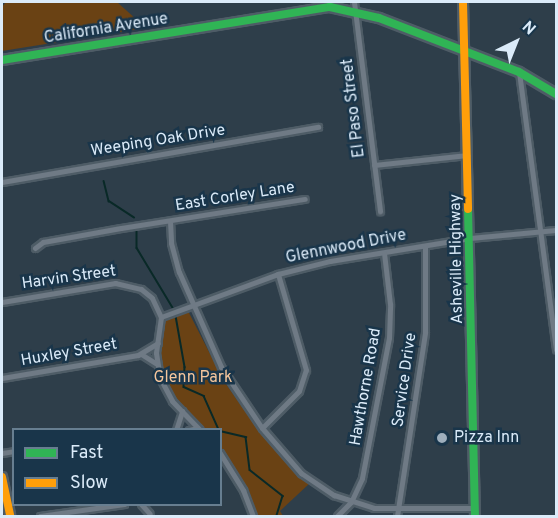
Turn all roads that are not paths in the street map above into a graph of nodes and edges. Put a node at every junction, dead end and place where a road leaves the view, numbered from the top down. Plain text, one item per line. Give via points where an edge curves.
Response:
1 (462, 2) edge
2 (355, 6) edge
3 (466, 52) junction
4 (2, 60) edge
5 (519, 72) junction
6 (536, 81) junction
7 (522, 89) junction
8 (556, 93) edge
9 (318, 127) dead end
10 (468, 155) junction
11 (374, 165) junction
12 (2, 182) edge
13 (305, 199) dead end
14 (380, 211) dead end
15 (170, 220) junction
16 (556, 230) edge
17 (543, 232) junction
18 (470, 238) junction
19 (425, 246) junction
20 (34, 248) dead end
21 (384, 253) junction
22 (278, 274) junction
23 (2, 302) edge
24 (194, 305) junction
25 (161, 317) junction
26 (158, 343) junction
27 (556, 350) edge
28 (141, 354) junction
29 (157, 364) junction
30 (2, 378) edge
31 (182, 411) junction
32 (176, 428) edge
33 (198, 428) edge
34 (262, 428) junction
35 (222, 456) edge
36 (2, 477) edge
37 (351, 502) junction
38 (110, 506) edge
39 (475, 512) edge
40 (397, 513) edge
41 (10, 516) edge
42 (40, 516) edge
43 (253, 516) edge
44 (337, 516) edge

1 - 3 main road, Asheville Highway
2 - 3 main road, California Avenue
2 - 4 main road, California Avenue via 317,8
2 - 11 street, El Paso Street
3 - 5 main road, California Avenue
3 - 10 main road, Asheville Highway
5 - 6 main road, California Avenue
5 - 7 street
6 - 7 street
6 - 8 main road, California Avenue
7 - 17 street
9 - 12 street, Weeping Oak Drive
10 - 11 street
10 - 18 main road, Asheville Highway
11 - 14 street, El Paso Street
13 - 15 street, East Corley Lane
15 - 20 street, East Corley Lane via 43,242
15 - 24 street via 171,243
16 - 17 street, Glennwood Drive
17 - 18 street, Glennwood Drive
17 - 27 street
18 - 19 street, Glennwood Drive
18 - 39 main road, Asheville Highway
19 - 21 street, Glennwood Drive
19 - 40 street, Service Drive via 425,332
21 - 22 street, Glennwood Drive
21 - 37 street, Hawthorne Road via 389,338 366,466
22 - 24 street, Glennwood Drive
22 - 34 street via 306,370 299,391
23 - 25 street, Harvin Street via 122,283 147,294
24 - 25 street, Glennwood Drive
24 - 34 street via 221,367
25 - 26 street
26 - 28 street, Huxley Street
26 - 29 street
28 - 29 street, Huxley Street
28 - 30 street, Huxley Street
29 - 31 street via 164,388
31 - 32 street
31 - 33 street
34 - 37 street via 309,480
35 - 43 street via 240,483
36 - 41 main road
37 - 40 street
37 - 44 street, Hawthorne Road
38 - 42 street
39 - 40 street

